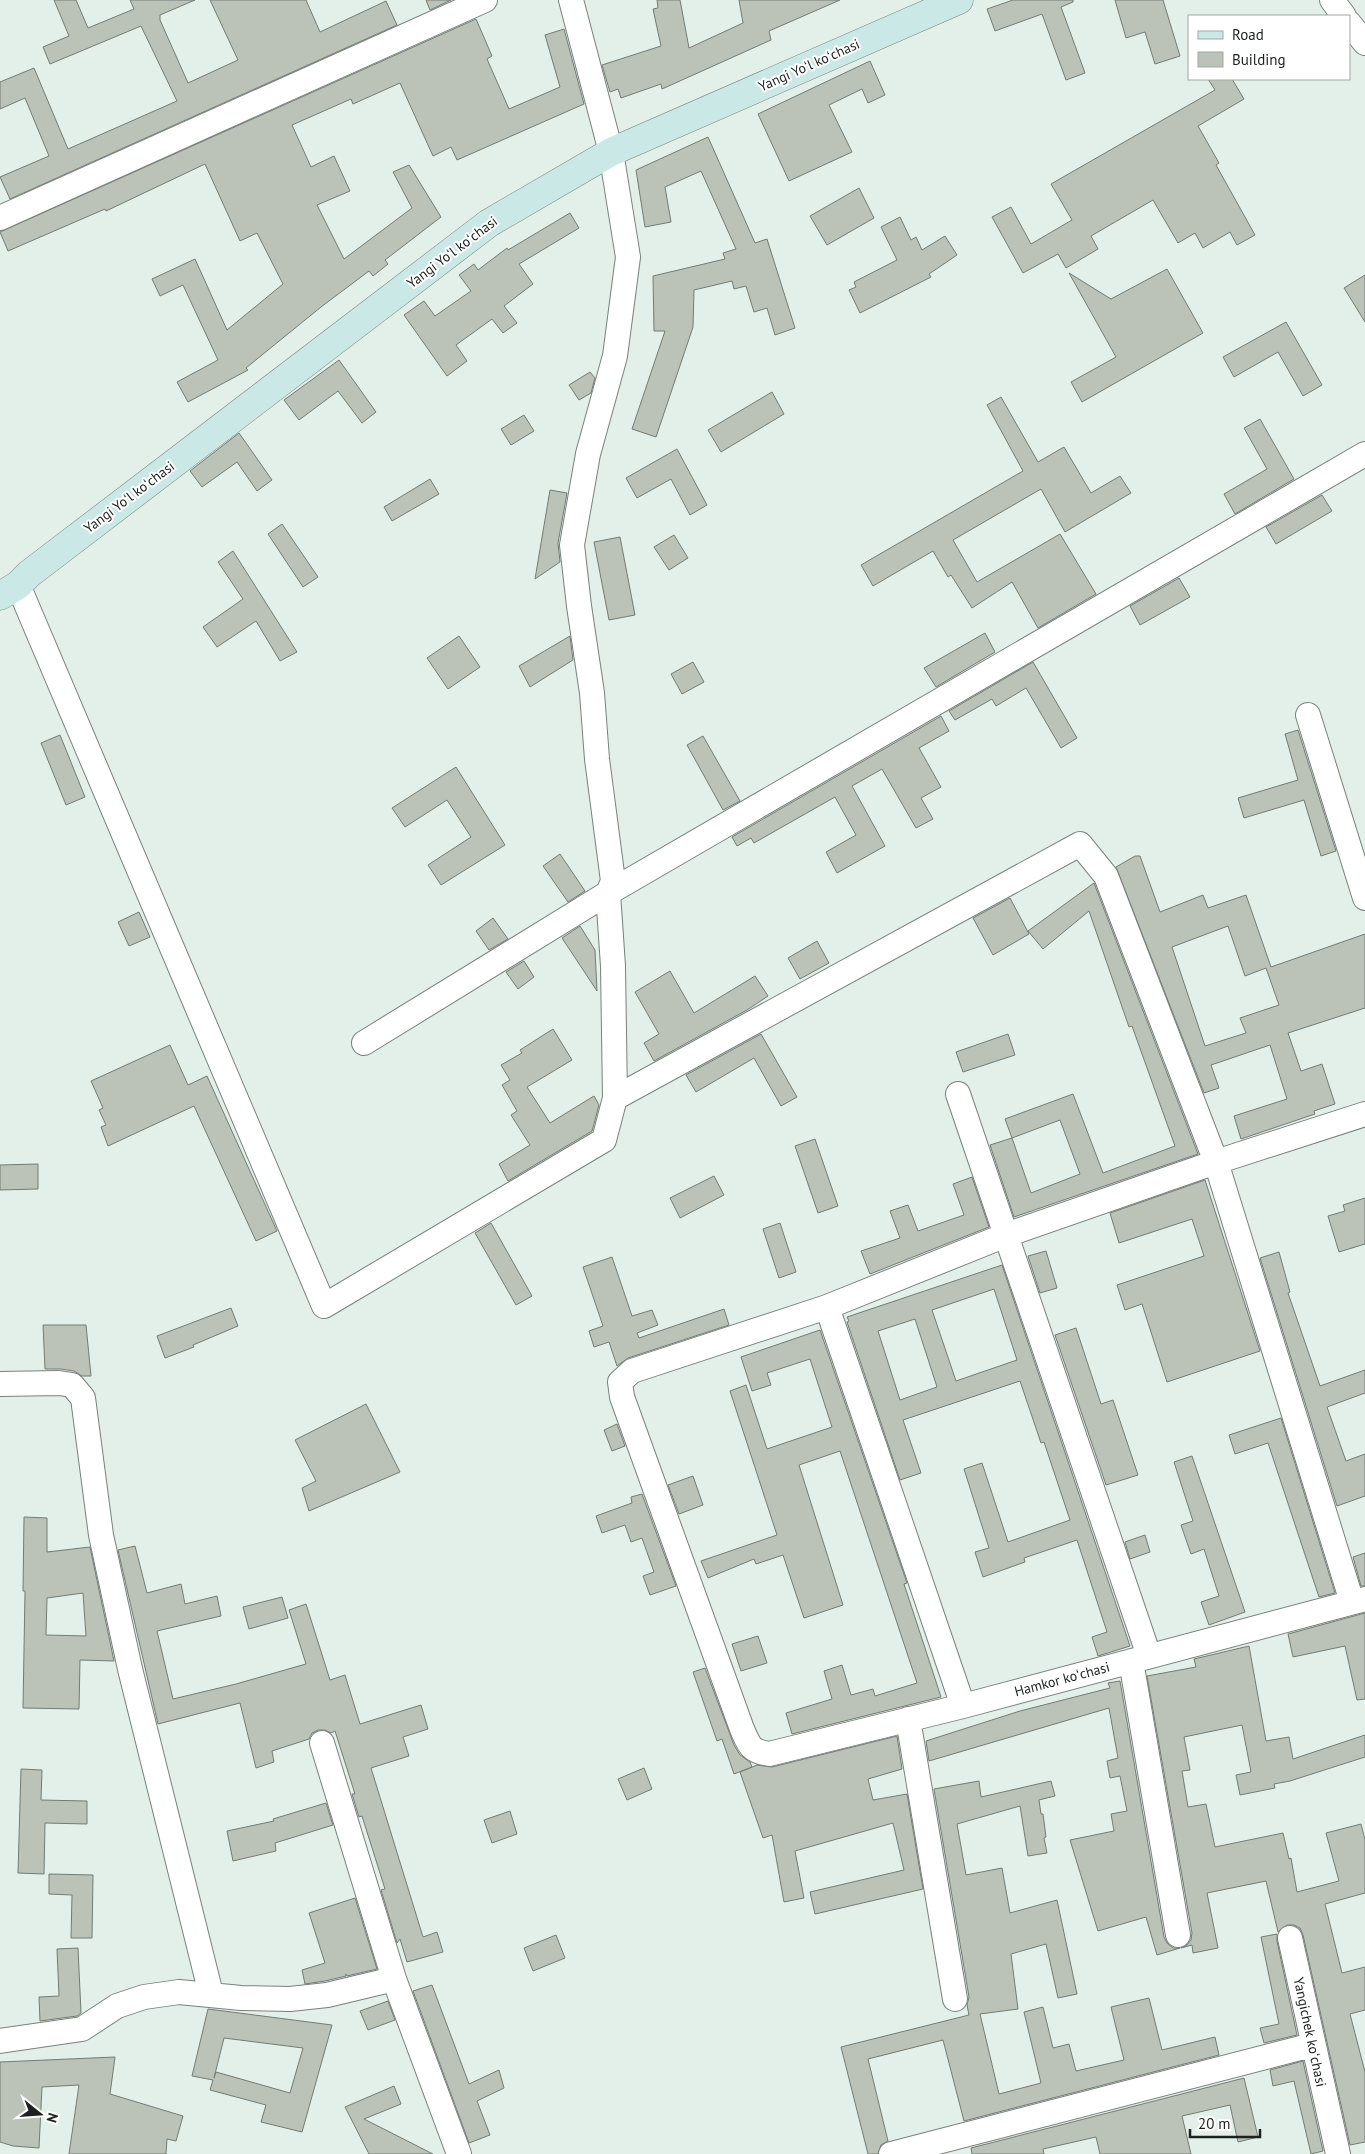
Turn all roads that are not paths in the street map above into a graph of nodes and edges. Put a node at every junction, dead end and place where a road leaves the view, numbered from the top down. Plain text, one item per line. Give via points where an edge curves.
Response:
1 (485, 0) edge
2 (571, 0) edge
3 (959, 0) edge
4 (1332, 0) edge
5 (1343, 15) edge
6 (1350, 23) edge
7 (1365, 43) edge
8 (611, 152) junction
9 (0, 218) edge
10 (1365, 454) edge
11 (9, 591) edge
12 (1308, 715) dead end
13 (608, 893) junction
14 (1365, 898) edge
15 (364, 1043) dead end
16 (958, 1094) dead end
17 (615, 1098) junction
18 (1365, 1114) edge
19 (1216, 1162) junction
20 (1006, 1235) junction
21 (827, 1307) junction
22 (0, 1384) edge
23 (1359, 1600) edge
24 (1140, 1658) junction
25 (963, 1706) junction
26 (908, 1719) junction
27 (322, 1743) dead end
28 (1178, 1935) dead end
29 (1290, 1938) dead end
30 (394, 1979) junction
31 (211, 1994) junction
32 (956, 1999) dead end
33 (0, 2041) edge
34 (1312, 2045) junction
35 (459, 2154) edge
36 (892, 2154) edge
37 (1338, 2154) edge

1 - 9 street
2 - 8 street
3 - 8 street, Yangi Yoʻl koʻchasi
4 - 5 street
6 - 7 street
8 - 11 street, Yangi Yoʻl koʻchasi via 489,223
8 - 13 street via 628,257 615,356 588,454 572,545 613,880
10 - 13 street
11 - 17 street via 324,1306 604,1140
12 - 14 street
13 - 15 street
13 - 17 street via 613,966
16 - 20 street
17 - 19 street via 1080,844 1106,876
18 - 19 street
19 - 20 street
19 - 23 street
20 - 21 street
20 - 24 street
21 - 25 street
21 - 26 street, Hamkor koʻchasi via 632,1371 620,1382 622,1398 749,1745 757,1752 769,1754
22 - 31 street via 72,1385 83,1398 101,1534 130,1669
23 - 24 street, Hamkor koʻchasi
24 - 25 street, Hamkor koʻchasi
24 - 28 street
25 - 26 street, Hamkor koʻchasi
26 - 32 street
27 - 30 street
29 - 34 street, Yangichek koʻchasi
30 - 31 street via 328,1995 290,1999
30 - 35 street
31 - 33 street via 179,1992 144,1997 117,2006 82,2029
34 - 36 street
34 - 37 street, Yangichek koʻchasi

